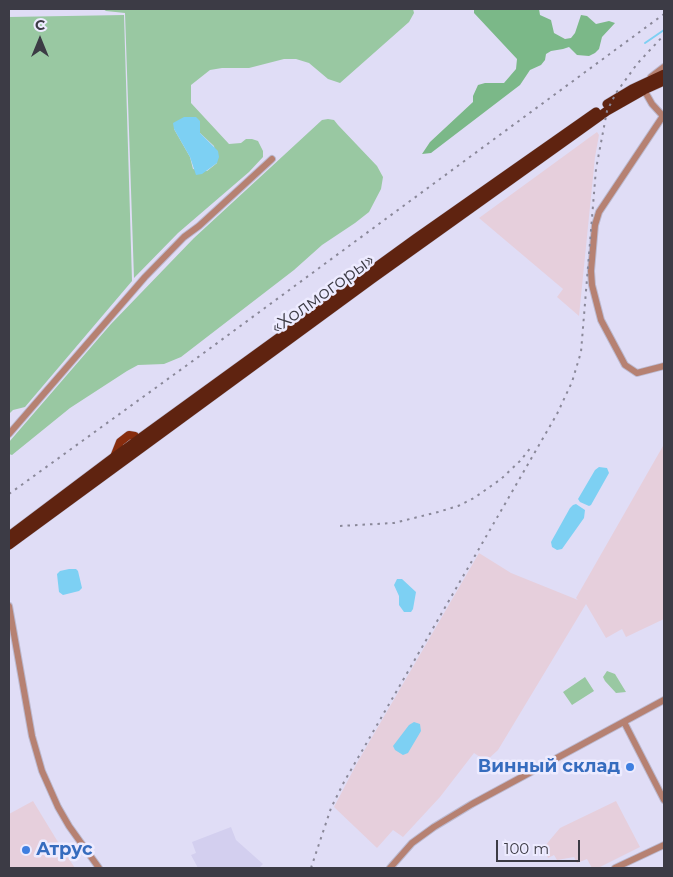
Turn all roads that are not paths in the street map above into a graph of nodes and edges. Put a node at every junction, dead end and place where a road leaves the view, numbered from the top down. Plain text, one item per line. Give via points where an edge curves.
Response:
1 (664, 67) edge
2 (664, 74) edge
3 (664, 81) edge
4 (642, 87) junction
5 (272, 158) dead end
6 (664, 366) edge
7 (9, 434) edge
8 (139, 445) junction
9 (23, 526) junction
10 (9, 531) edge
11 (9, 543) edge
12 (9, 606) edge
13 (664, 700) edge
14 (624, 722) junction
15 (664, 800) edge
16 (664, 845) edge
17 (99, 868) edge
18 (390, 868) edge
19 (615, 868) edge

1 - 4 street
2 - 4 highway, «Холмогоры»
3 - 4 highway, «Холмогоры»
4 - 6 street via 663,116 599,212 595,225 592,280 601,320 625,365 637,373
4 - 8 highway, «Холмогоры» via 621,95 422,234
5 - 7 street via 152,270
8 - 9 highway, «Холмогоры» via 114,457
8 - 11 highway, «Холмогоры»
9 - 10 main road
9 - 11 highway, «Холмогоры»
12 - 17 street via 32,736 42,771 69,826
13 - 14 street
14 - 15 street
14 - 18 street via 434,827 412,843
16 - 19 street

